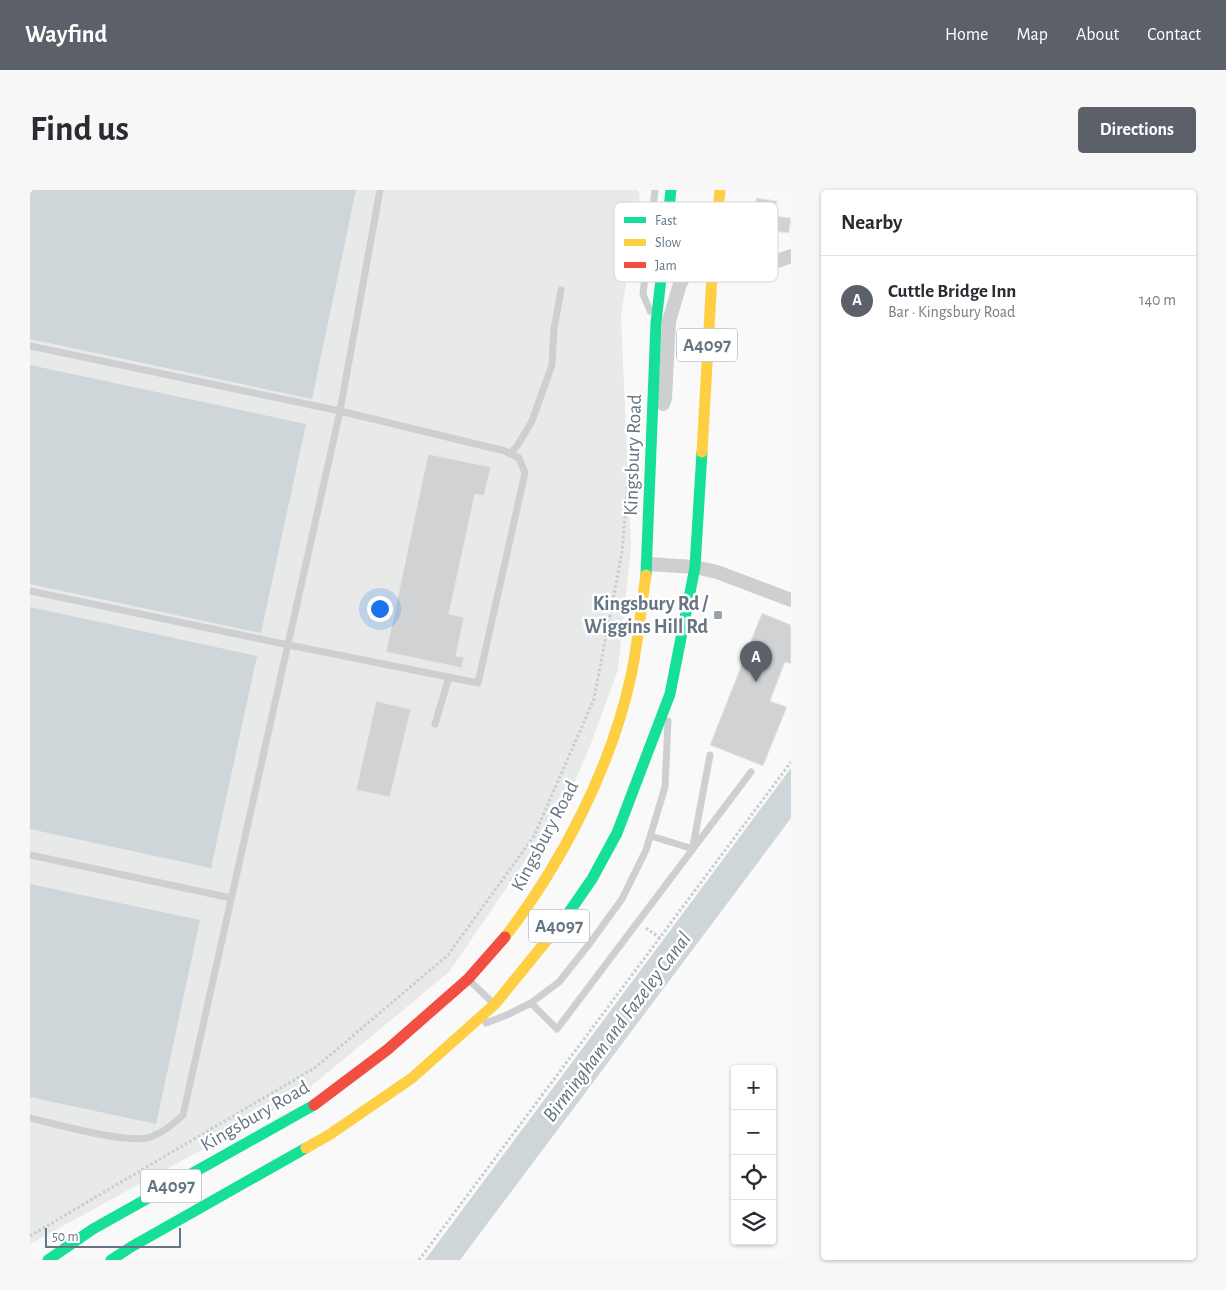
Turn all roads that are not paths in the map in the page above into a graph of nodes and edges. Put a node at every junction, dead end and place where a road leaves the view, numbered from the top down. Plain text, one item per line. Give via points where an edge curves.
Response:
1 (380, 190) edge
2 (791, 256) edge
3 (778, 261) edge
4 (644, 282) edge
5 (661, 282) edge
6 (681, 282) edge
7 (707, 282) edge
8 (560, 290) dead end
9 (656, 323) junction
10 (30, 346) edge
11 (340, 412) junction
12 (653, 436) junction
13 (510, 454) junction
14 (648, 564) junction
15 (694, 567) junction
16 (30, 591) edge
17 (791, 600) edge
18 (289, 646) junction
19 (449, 677) junction
20 (670, 694) junction
21 (435, 724) dead end
22 (710, 755) dead end
23 (750, 772) dead end
24 (651, 836) junction
25 (693, 849) junction
26 (30, 855) edge
27 (231, 898) junction
28 (468, 979) junction
29 (531, 1003) junction
30 (495, 1004) junction
31 (507, 1015) junction
32 (467, 1029) junction
33 (30, 1118) edge
34 (48, 1260) edge
35 (111, 1260) edge

1 - 11 lane
2 - 3 street
4 - 9 lane via 643,294
5 - 9 main road, Kingsbury Road / A4097
6 - 12 street via 669,321 664,398
7 - 15 main road, A4097
8 - 13 lane via 552,365 532,421
9 - 12 main road, Kingsbury Road / A4097
10 - 11 lane
11 - 13 lane
11 - 18 lane
12 - 14 main road, Kingsbury Road / A4097
13 - 19 lane via 519,458 525,473 478,683
14 - 15 street
14 - 28 main road, Kingsbury Road / A4097 via 631,676 608,754 573,831 528,906
15 - 17 street via 717,572
15 - 20 main road, A4097
16 - 18 lane
18 - 19 lane
18 - 27 lane
19 - 21 lane
20 - 24 lane via 665,787
20 - 30 main road, A4097 via 617,833 592,879 560,925
22 - 25 lane
23 - 25 lane
24 - 25 lane
24 - 29 lane via 622,899 559,982
25 - 29 lane via 558,1029
26 - 27 lane
27 - 33 lane via 183,1115 170,1128 150,1138 126,1139
28 - 30 lane
28 - 34 main road, Kingsbury Road / A4097 via 388,1050 311,1107 93,1229
29 - 31 lane
30 - 31 lane
30 - 32 main road, A4097
31 - 32 lane
32 - 35 main road, A4097 via 412,1078 329,1135

